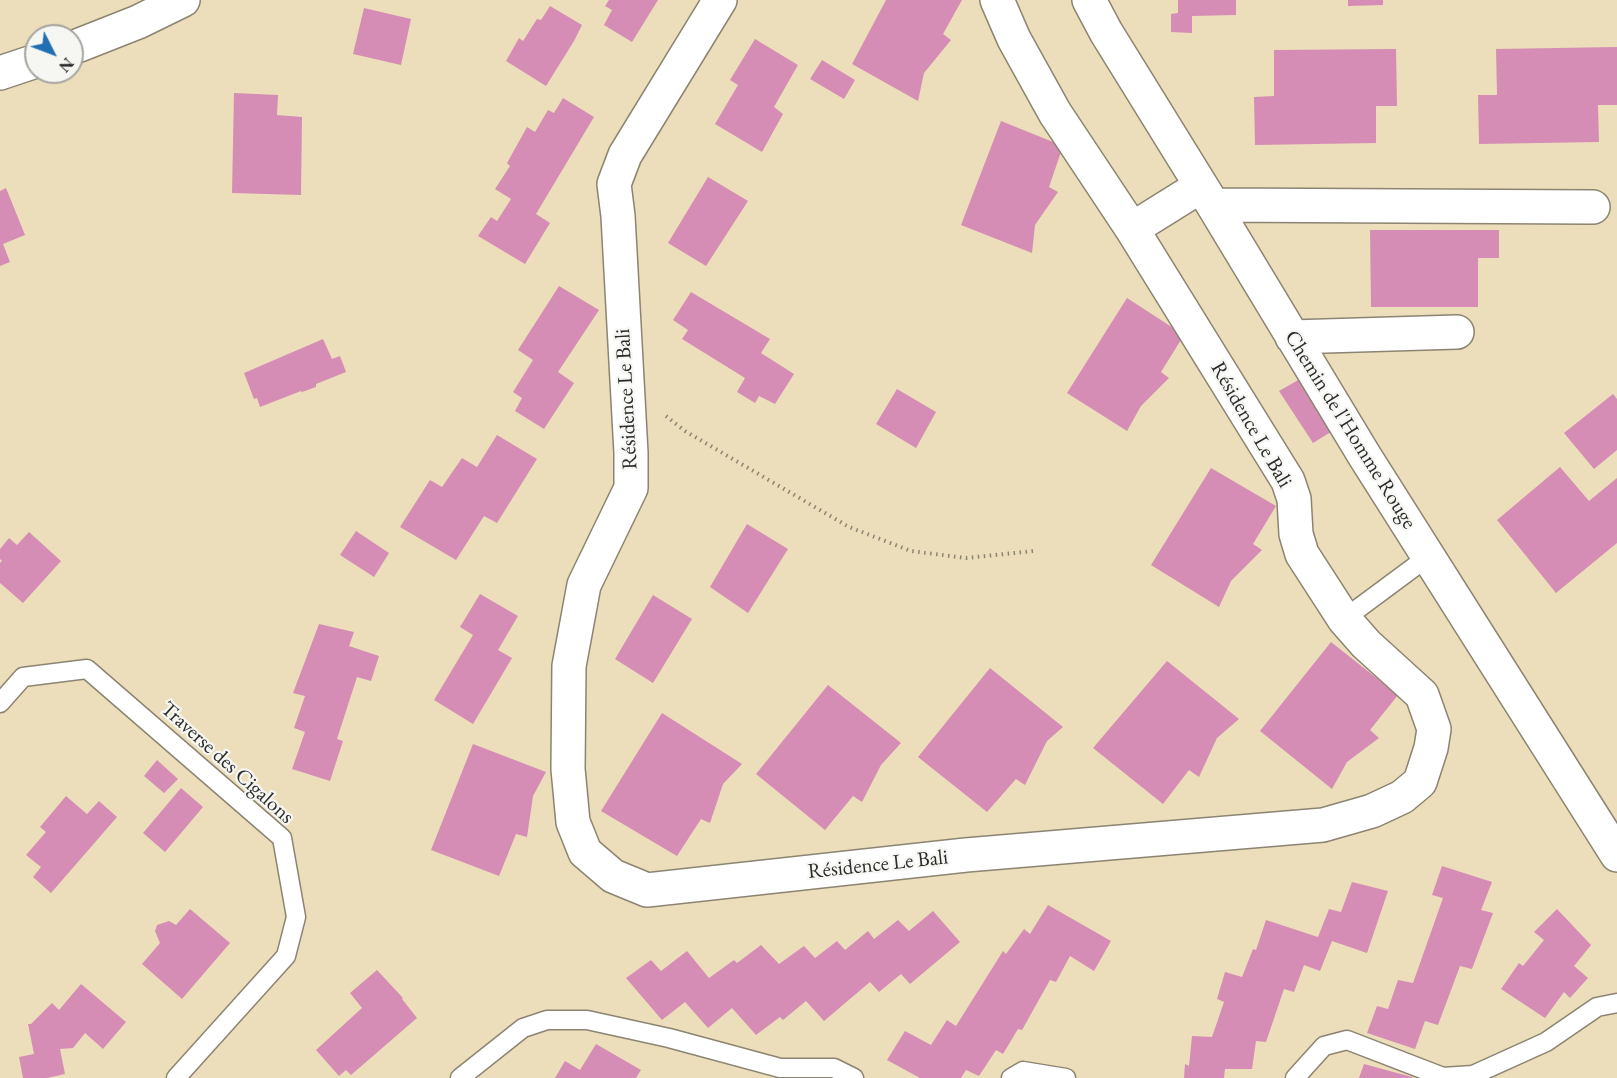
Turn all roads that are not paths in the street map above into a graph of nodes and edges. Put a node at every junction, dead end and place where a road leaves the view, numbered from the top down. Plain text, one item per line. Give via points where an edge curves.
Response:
1 (183, 0) edge
2 (720, 0) edge
3 (997, 0) edge
4 (1089, 0) edge
5 (84, 43) edge
6 (24, 65) edge
7 (0, 73) edge
8 (1207, 196) junction
9 (1593, 207) dead end
10 (1131, 229) junction
11 (1457, 332) dead end
12 (1292, 337) junction
13 (1428, 556) junction
14 (1344, 619) junction
15 (0, 703) edge
16 (1617, 855) edge
17 (1617, 1003) edge
18 (176, 1078) edge
19 (460, 1078) edge
20 (854, 1078) edge
21 (1011, 1078) edge
22 (1066, 1078) edge
23 (1295, 1078) edge

1 - 5 street
2 - 14 street, Résidence Le Bali via 625,155 614,184 631,488 584,585 569,666 568,769 573,822 585,852 613,876 647,890 966,855 1323,825 1372,811 1402,797 1420,782 1434,729 1422,695 1366,645
3 - 10 street, Résidence Le Bali via 1055,113
4 - 8 street, Chemin de l'Homme Rouge
6 - 7 street
8 - 9 street
8 - 10 street
8 - 12 street, Chemin de l'Homme Rouge
10 - 14 street, Résidence Le Bali via 1288,481 1302,554
11 - 12 street
12 - 13 street, Chemin de l'Homme Rouge
13 - 14 lane
13 - 16 street, Chemin de l'Homme Rouge
15 - 18 lane, Traverse des Cigalons via 23,677 87,669 282,838 297,918 286,956
17 - 23 lane via 1597,1007 1546,1042 1473,1076 1443,1077 1347,1040 1324,1046
19 - 20 lane via 523,1028 548,1020 587,1020 780,1068 834,1068
21 - 22 lane via 1023,1071

